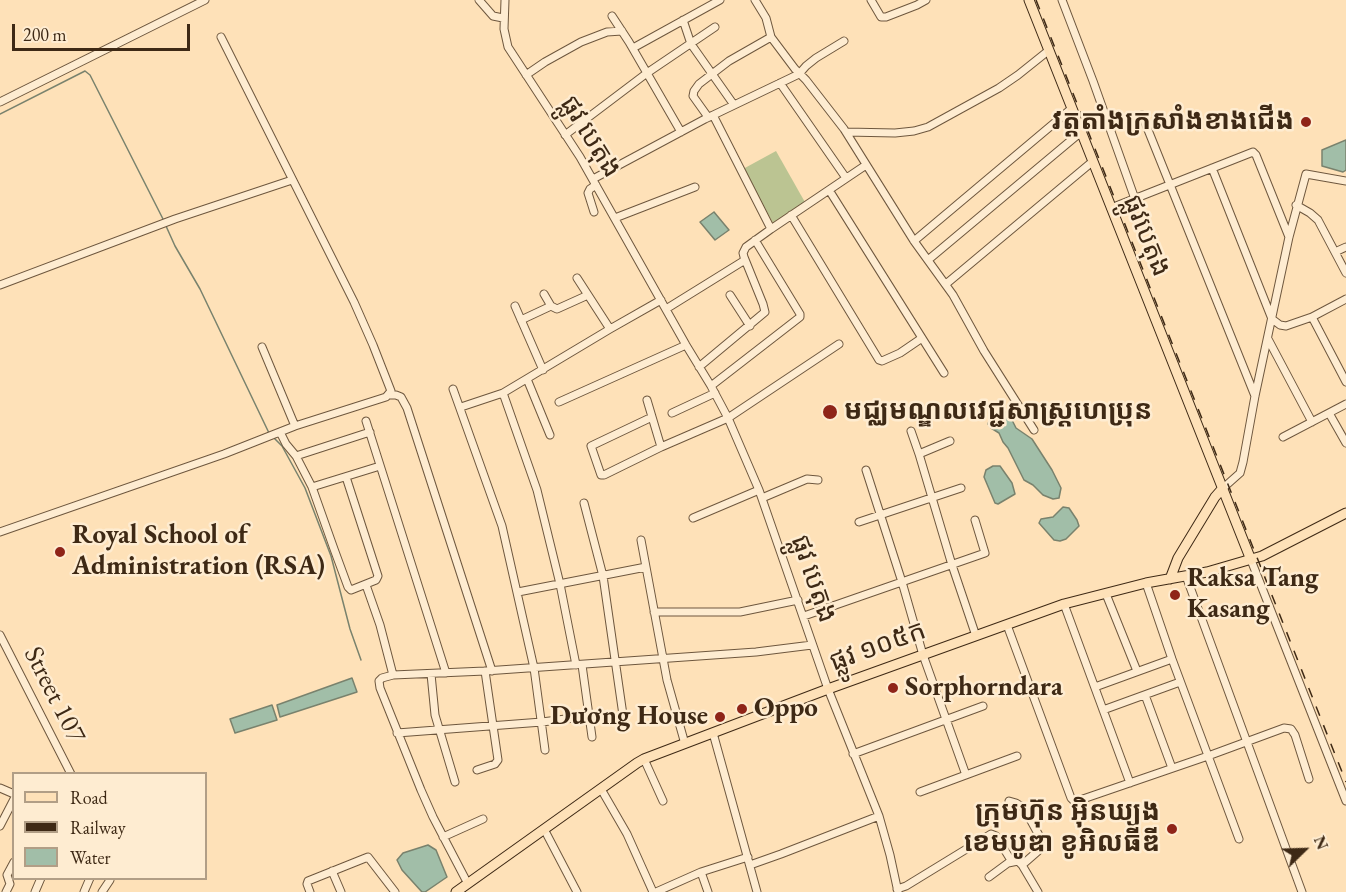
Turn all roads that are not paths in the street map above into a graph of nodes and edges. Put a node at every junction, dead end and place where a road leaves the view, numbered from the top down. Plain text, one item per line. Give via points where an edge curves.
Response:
1 (205, 0) edge
2 (479, 0) edge
3 (504, 0) edge
4 (720, 0) edge
5 (755, 0) edge
6 (871, 0) edge
7 (926, 0) edge
8 (1029, 0) edge
9 (1062, 0) edge
10 (916, 3) edge
11 (612, 16) dead end
12 (503, 18) junction
13 (683, 20) junction
14 (715, 27) dead end
15 (622, 31) junction
16 (771, 37) junction
17 (221, 38) dead end
18 (844, 41) dead end
19 (691, 45) junction
20 (633, 48) junction
21 (1048, 51) junction
22 (647, 73) junction
23 (711, 74) junction
24 (799, 74) junction
25 (526, 75) junction
26 (780, 83) junction
27 (0, 102) edge
28 (734, 105) junction
29 (1071, 109) junction
30 (1142, 115) dead end
31 (710, 116) junction
32 (681, 132) junction
33 (846, 132) junction
34 (1081, 132) junction
35 (565, 135) junction
36 (1092, 162) junction
37 (866, 165) junction
38 (1212, 168) junction
39 (846, 178) junction
40 (292, 180) junction
41 (1346, 181) edge
42 (594, 182) junction
43 (1170, 185) junction
44 (695, 187) dead end
45 (829, 190) junction
46 (1135, 199) junction
47 (1296, 205) junction
48 (1111, 208) junction
49 (594, 212) dead end
50 (791, 215) junction
51 (615, 218) junction
52 (771, 229) junction
53 (1289, 237) junction
54 (755, 240) junction
55 (914, 241) junction
56 (1346, 247) edge
57 (1335, 252) junction
58 (745, 260) junction
59 (928, 260) junction
60 (1346, 273) edge
61 (577, 278) dead end
62 (946, 284) junction
63 (0, 285) edge
64 (544, 294) dead end
65 (588, 295) junction
66 (730, 295) dead end
67 (1346, 299) edge
68 (661, 300) junction
69 (515, 306) dead end
70 (551, 306) junction
71 (666, 309) junction
72 (1312, 317) junction
73 (1272, 319) junction
74 (521, 320) junction
75 (750, 326) junction
76 (609, 329) junction
77 (922, 338) junction
78 (1268, 339) junction
79 (839, 344) dead end
80 (686, 345) junction
81 (262, 348) dead end
82 (699, 367) junction
83 (543, 370) junction
84 (944, 373) dead end
85 (527, 379) junction
86 (1346, 382) edge
87 (453, 389) dead end
88 (713, 389) junction
89 (502, 393) junction
90 (389, 395) junction
91 (1255, 396) junction
92 (647, 400) dead end
93 (559, 402) dead end
94 (1346, 404) edge
95 (461, 407) junction
96 (672, 413) dead end
97 (1329, 413) junction
98 (652, 417) junction
99 (728, 418) junction
100 (366, 421) dead end
101 (1312, 422) junction
102 (295, 426) junction
103 (1034, 430) dead end
104 (911, 431) dead end
105 (370, 432) junction
106 (278, 433) junction
107 (550, 435) dead end
108 (1283, 437) dead end
109 (950, 441) dead end
110 (1346, 443) edge
111 (661, 447) junction
112 (919, 454) junction
113 (296, 456) junction
114 (380, 466) junction
115 (866, 470) dead end
116 (346, 477) junction
117 (818, 480) dead end
118 (312, 487) junction
119 (961, 488) dead end
120 (1222, 489) junction
121 (761, 494) junction
122 (932, 498) junction
123 (584, 503) dead end
124 (1346, 513) edge
125 (881, 515) junction
126 (693, 518) dead end
127 (975, 520) dead end
128 (859, 522) dead end
129 (0, 532) edge
130 (641, 540) dead end
131 (1251, 560) junction
132 (952, 565) junction
133 (646, 567) junction
134 (603, 576) junction
135 (1186, 576) junction
136 (1170, 579) junction
137 (902, 582) junction
138 (1146, 583) junction
139 (560, 584) junction
140 (366, 585) junction
141 (518, 592) junction
142 (1106, 594) junction
143 (798, 600) junction
144 (1064, 604) junction
145 (654, 612) junction
146 (804, 616) junction
147 (1007, 625) junction
148 (0, 635) edge
149 (975, 636) junction
150 (812, 645) junction
151 (923, 655) junction
152 (663, 658) junction
153 (1172, 659) junction
154 (616, 662) junction
155 (579, 665) junction
156 (534, 668) junction
157 (489, 671) junction
158 (1137, 671) junction
159 (446, 673) junction
160 (431, 674) junction
161 (393, 675) junction
162 (1180, 682) junction
163 (1095, 687) junction
164 (828, 689) junction
165 (1145, 695) junction
166 (983, 705) dead end
167 (1103, 710) junction
168 (623, 715) dead end
169 (589, 716) junction
170 (946, 720) junction
171 (542, 722) junction
172 (493, 725) junction
173 (439, 729) junction
174 (397, 733) junction
175 (713, 733) junction
176 (592, 737) dead end
177 (1247, 742) junction
178 (686, 744) junction
179 (545, 750) dead end
180 (853, 754) junction
181 (1017, 756) dead end
182 (1208, 756) junction
183 (644, 759) junction
184 (1172, 768) junction
185 (477, 770) dead end
186 (70, 772) edge
187 (966, 774) junction
188 (1309, 779) dead end
189 (455, 782) dead end
190 (1130, 783) junction
191 (601, 789) junction
192 (920, 792) dead end
193 (12, 801) edge
194 (663, 801) dead end
195 (1009, 801) dead end
196 (1346, 801) edge
197 (879, 816) junction
198 (483, 819) dead end
199 (0, 826) edge
200 (544, 829) junction
201 (443, 837) junction
202 (1239, 839) dead end
203 (748, 857) junction
204 (1012, 862) junction
205 (750, 865) junction
206 (1022, 865) junction
207 (12, 866) edge
208 (332, 871) junction
209 (701, 872) junction
210 (989, 876) dead end
211 (110, 880) dead end
212 (468, 884) junction
213 (898, 891) edge
214 (6, 892) edge
215 (102, 892) edge
216 (310, 892) edge
217 (341, 892) edge
218 (395, 892) edge
219 (456, 892) edge
220 (576, 892) edge
221 (655, 892) edge
222 (708, 892) edge
223 (757, 892) edge
224 (1038, 892) edge
225 (1302, 892) edge

1 - 27 street
2 - 12 street via 493,16
3 - 12 street, ផ្លូវ បេតុង
4 - 13 street
5 - 16 street
6 - 10 street via 881,17
7 - 10 street
8 - 21 main road, ផ្លូវបេតុង
9 - 46 street
11 - 15 street
12 - 25 street, ផ្លូវ បេតុង via 508,47
13 - 19 street
13 - 20 street
14 - 19 street
15 - 20 street
15 - 25 street via 581,42
16 - 23 street
16 - 24 street
17 - 40 street
18 - 24 street
19 - 22 street
19 - 23 street
20 - 22 street
21 - 29 main road, ផ្លូវបេតុង
21 - 33 street via 999,88 928,127 895,133
22 - 32 street
22 - 35 street
23 - 28 street
23 - 31 street via 693,96
24 - 26 street
24 - 33 street
25 - 35 street, ផ្លូវ បេតុង
26 - 28 street
26 - 39 street
28 - 31 street
29 - 34 main road, ផ្លូវបេតុង
29 - 55 street
30 - 43 street
31 - 32 street
31 - 52 street
32 - 42 street
33 - 37 street
34 - 36 main road, ផ្លូវបេតុង
34 - 59 street
35 - 42 street, ផ្លូវ បេតុង
36 - 48 main road, ផ្លូវបេតុង
36 - 62 street
37 - 39 street
37 - 55 street
38 - 43 street
38 - 53 street via 1253,152
38 - 73 street
39 - 45 street
40 - 63 street
40 - 90 street via 359,313 391,391
41 - 47 street via 1306,174
42 - 49 street via 588,193
42 - 51 street, ផ្លូវ បេតុង
43 - 46 street
43 - 91 street
44 - 51 street
45 - 50 street
45 - 77 street
46 - 48 street
47 - 53 street
47 - 57 street via 1314,216
48 - 120 main road, ផ្លូវបេតុង
50 - 52 street
50 - 77 street via 880,360 900,353
51 - 68 street, ផ្លូវ បេតុង
52 - 54 street
53 - 73 street
54 - 58 street via 743,253
54 - 88 street via 800,317
55 - 59 street
56 - 57 street
57 - 60 street
58 - 71 street
58 - 75 street via 765,310
59 - 62 street
61 - 65 street
62 - 103 street
64 - 70 street
65 - 70 street via 560,309
65 - 76 street
66 - 75 street
67 - 72 street
68 - 71 street, ផ្លូវ បេតុង
68 - 76 street
69 - 74 street
70 - 74 street
71 - 80 street, ផ្លូវ បេតុង
72 - 73 street via 1286,326
72 - 86 street
73 - 78 street
74 - 83 street
75 - 82 street
76 - 83 street
77 - 84 street
78 - 91 street
78 - 101 street
79 - 99 street
80 - 82 street, ផ្លូវ បេតុង
80 - 93 street
81 - 102 street
82 - 88 street, ផ្លូវ បេតុង
83 - 85 street
85 - 89 street
85 - 107 street
87 - 95 street
88 - 96 street
88 - 99 street, ផ្លូវ បេតុង
89 - 95 street
89 - 139 street via 537,490
90 - 102 street
90 - 157 street via 396,394 407,408
91 - 120 street via 1240,473
92 - 98 street
94 - 97 street
95 - 141 street via 502,526
97 - 101 street
97 - 110 street
98 - 111 street
98 - 111 street via 591,448 602,475
99 - 111 street
99 - 121 street, ផ្លូវ បេតុង
100 - 105 street
101 - 108 street
102 - 106 street
104 - 112 street
105 - 113 street
105 - 114 street
106 - 113 street
106 - 129 street
109 - 112 street
112 - 122 street
113 - 118 street
114 - 116 street
114 - 159 street
115 - 125 street
116 - 118 street
116 - 140 street via 378,574 378,579
117 - 121 street via 807,479
118 - 140 street via 348,587 351,590
119 - 122 street
120 - 131 main road, ផ្លូវបេតុង
120 - 136 main road via 1178,558
121 - 126 street
121 - 143 street, ផ្លូវ បេតុង
122 - 125 street
122 - 132 street
123 - 134 street
124 - 131 main road, ផ្លូវ ១០៥ក
125 - 128 street
125 - 137 street
127 - 132 street via 986,553
130 - 133 street
131 - 135 main road, ផ្លូវ ១០៥ក
131 - 196 street
132 - 137 street
132 - 149 street
133 - 134 street
133 - 145 street
134 - 139 street
134 - 154 street
135 - 136 main road, ផ្លូវ ១០៥ក
135 - 177 street
136 - 138 main road, ផ្លូវ ១០៥ក
137 - 146 street
137 - 151 street
138 - 142 main road, ផ្លូវ ១០៥ក
138 - 153 street
139 - 141 street
139 - 155 street
140 - 161 street
141 - 156 street
142 - 144 main road, ផ្លូវ ១០៥ក
142 - 158 street
143 - 145 street via 740,612
143 - 146 street, ផ្លូវ បេតុង
144 - 147 main road, ផ្លូវ ១០៥ក
144 - 163 street
145 - 152 street
146 - 150 street, ផ្លូវ បេតុង
147 - 149 main road, ផ្លូវ ១០៥ក
147 - 190 street via 1071,798 1080,801
148 - 186 street, Street 107
149 - 151 main road, ផ្លូវ ១០៥ក
150 - 152 street
150 - 164 street, ផ្លូវ បេតុង
151 - 164 main road, ផ្លូវ ១០៥ក
151 - 170 street
152 - 154 street
152 - 178 street
153 - 158 street
153 - 162 street
154 - 155 street
154 - 168 street
155 - 156 street
155 - 169 street
156 - 157 street
156 - 171 street
157 - 159 street
157 - 172 street
158 - 163 street
159 - 160 street
160 - 161 street
160 - 173 street
161 - 174 street via 379,681
162 - 165 street
162 - 182 street
163 - 167 street
164 - 175 main road, ផ្លូវ ១០៥ក
164 - 180 street, ផ្លូវ បេតុង
165 - 167 street
165 - 184 street
166 - 170 street
167 - 190 street
169 - 171 street
169 - 176 street
170 - 180 street
170 - 187 street
171 - 172 street
171 - 179 street
172 - 173 street
172 - 185 street via 498,760
173 - 174 street
173 - 189 street
174 - 201 street
175 - 178 main road, ផ្លូវ ១០៥ក
175 - 203 street
177 - 182 street
177 - 188 street via 1291,729
177 - 225 street
178 - 183 main road, ផ្លូវ ១០៥ក
180 - 197 street, ផ្លូវ បេតុង
181 - 187 street
182 - 184 street
182 - 202 street
183 - 191 main road, ផ្លូវ ១០៥ក
183 - 194 street
184 - 190 street
187 - 192 street
191 - 200 main road, ផ្លូវ ១០៥ក
191 - 221 street
193 - 199 street
195 - 206 street via 1024,808 1041,839 1038,851
197 - 205 street
197 - 213 street, ផ្លូវ បេតុង
198 - 201 street
200 - 212 main road, ផ្លូវ ១០៥ក
200 - 220 street
201 - 212 street
203 - 205 street
203 - 209 street
204 - 206 street
204 - 210 street
204 - 213 street via 991,834
205 - 223 street
206 - 224 street
207 - 214 street
208 - 216 street via 308,880
208 - 217 street
208 - 218 street via 368,857
209 - 221 street
209 - 222 street
211 - 215 street
212 - 219 main road, ផ្លូវ ១០៥ក

